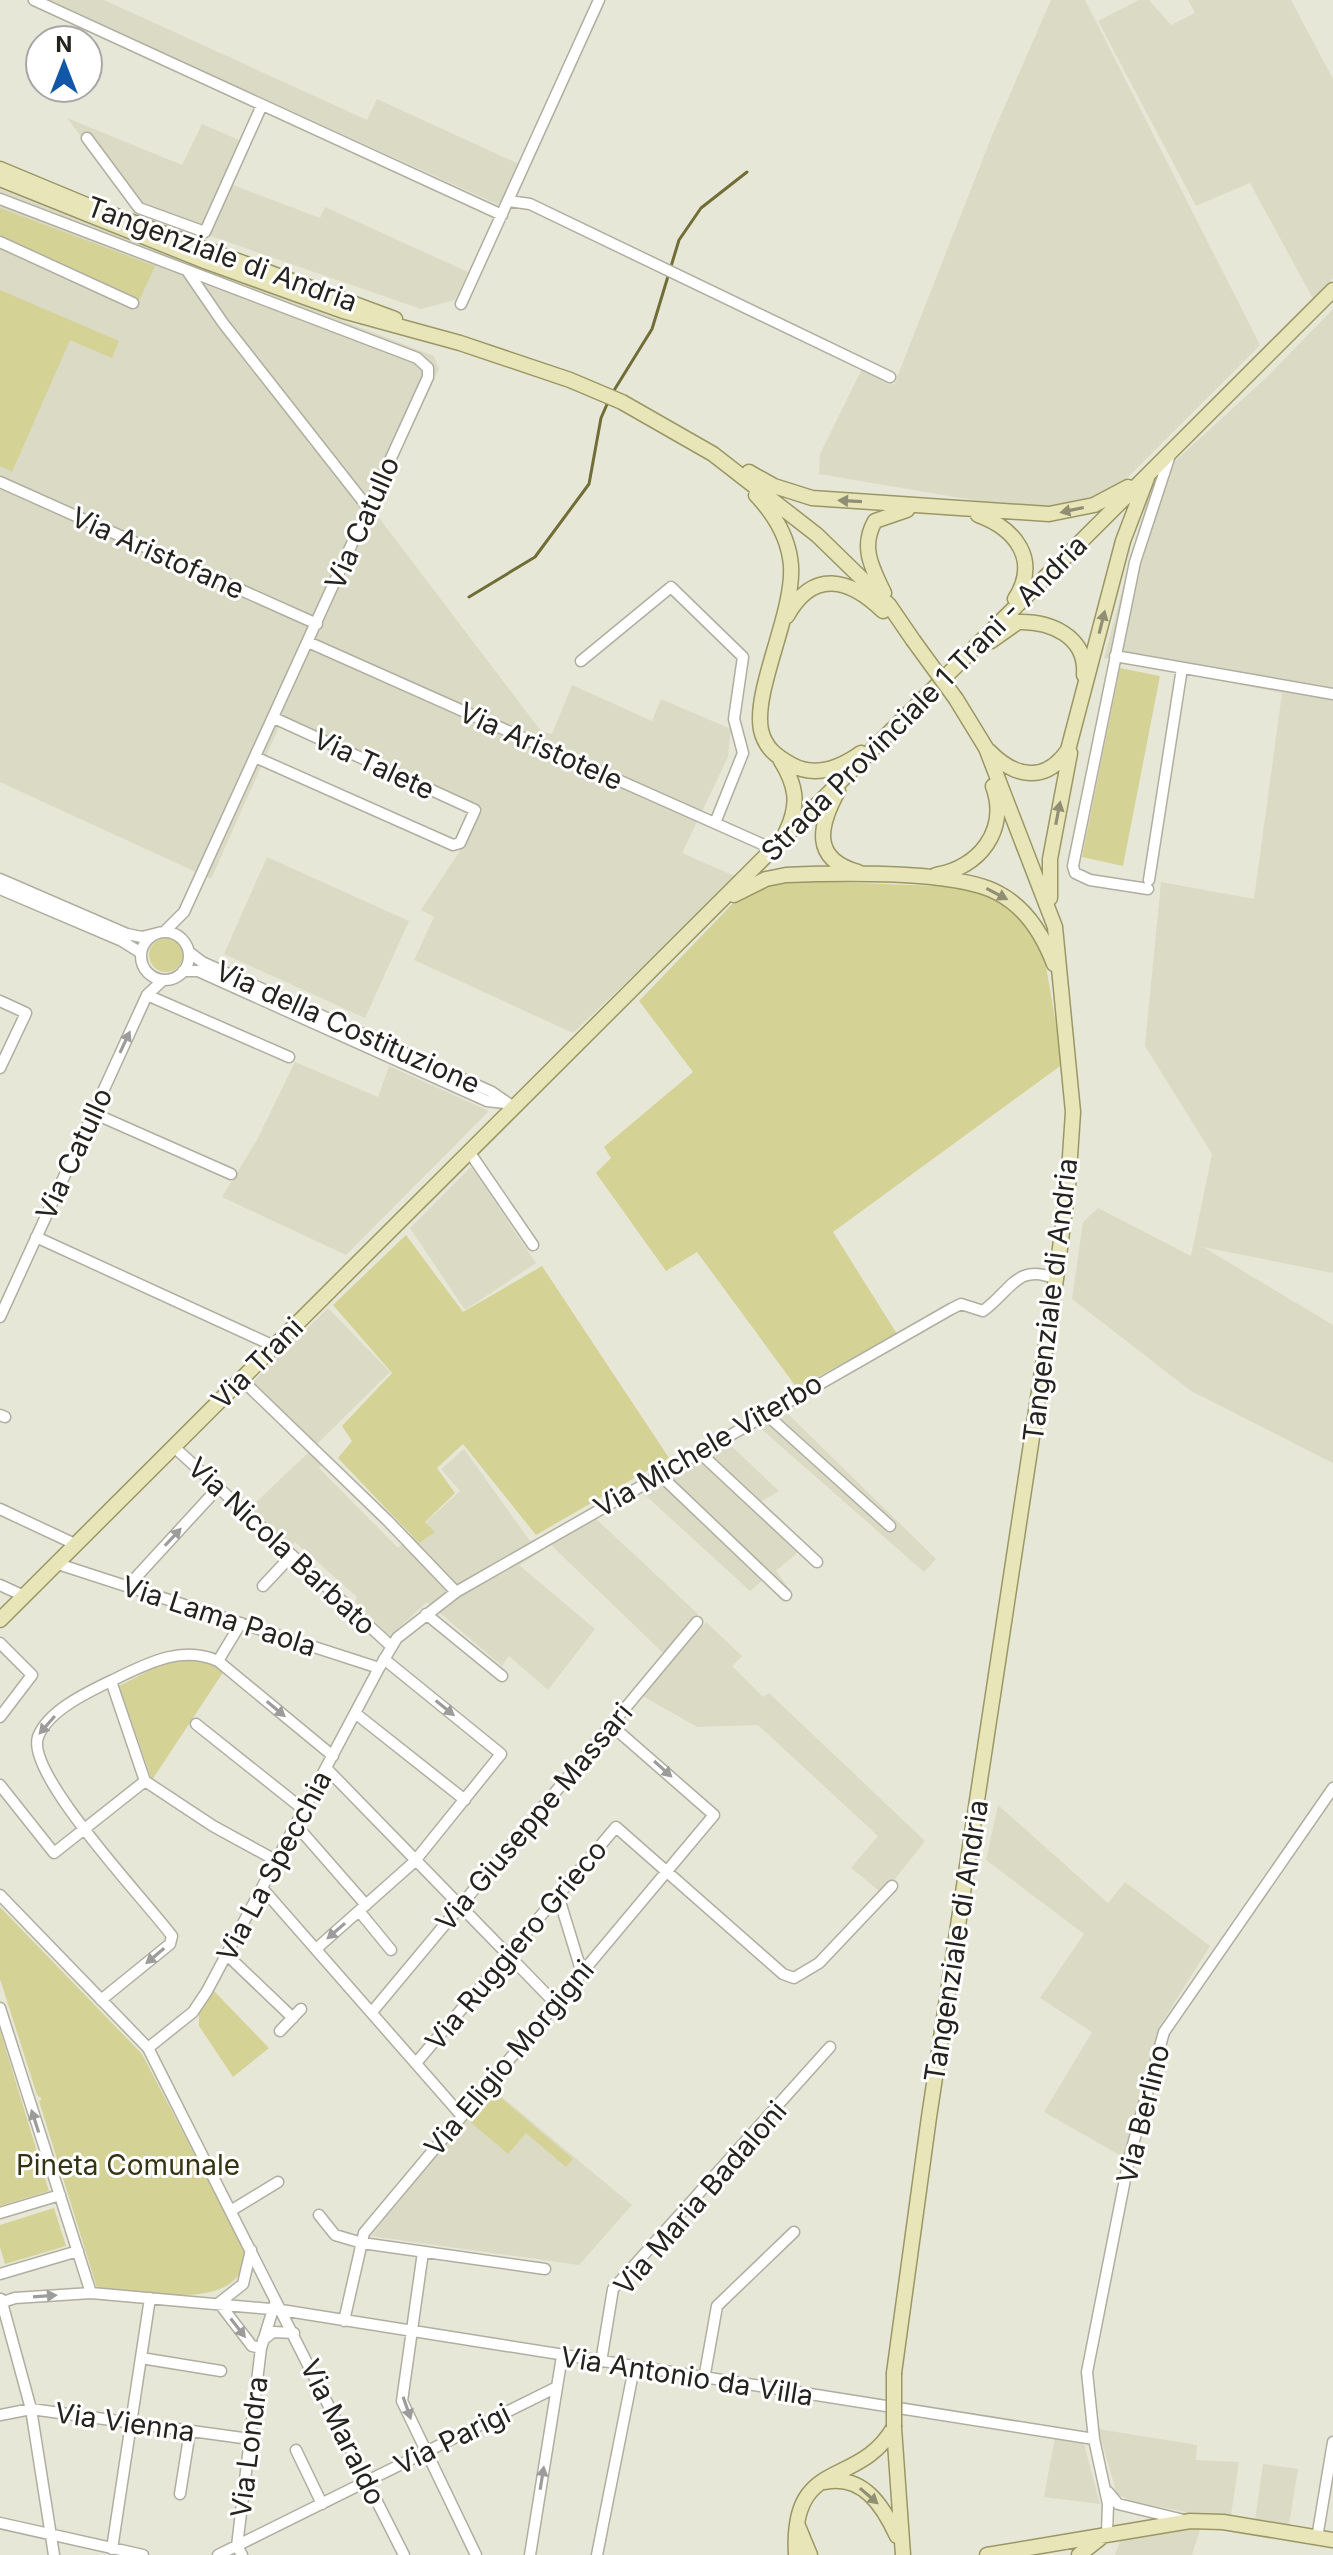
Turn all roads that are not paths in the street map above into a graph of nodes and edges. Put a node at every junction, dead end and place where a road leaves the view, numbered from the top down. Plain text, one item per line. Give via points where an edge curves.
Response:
1 (34, 0) edge
2 (599, 0) edge
3 (262, 105) junction
4 (87, 138) dead end
5 (0, 169) edge
6 (0, 179) edge
7 (0, 199) edge
8 (509, 201) junction
9 (502, 215) junction
10 (0, 242) edge
11 (188, 272) junction
12 (1333, 290) edge
13 (133, 303) dead end
14 (461, 304) dead end
15 (444, 339) junction
16 (890, 377) dead end
17 (1172, 449) junction
18 (713, 454) junction
19 (728, 466) junction
20 (1146, 475) junction
21 (0, 482) edge
22 (927, 507) junction
23 (369, 509) junction
24 (963, 509) junction
25 (889, 605) junction
26 (999, 622) junction
27 (783, 623) junction
28 (317, 624) junction
29 (909, 635) junction
30 (308, 642) junction
31 (1115, 656) junction
32 (581, 661) dead end
33 (962, 662) junction
34 (1182, 668) junction
35 (1333, 694) edge
36 (1082, 698) junction
37 (274, 718) junction
38 (1077, 718) junction
39 (971, 722) junction
40 (895, 727) junction
41 (986, 748) junction
42 (255, 757) junction
43 (780, 758) junction
44 (846, 776) junction
45 (715, 823) junction
46 (778, 844) junction
47 (870, 875) junction
48 (922, 877) junction
49 (0, 879) edge
50 (0, 889) edge
51 (719, 904) junction
52 (184, 912) junction
53 (1052, 918) junction
54 (159, 933) junction
55 (184, 941) junction
56 (189, 952) junction
57 (141, 953) junction
58 (146, 971) junction
59 (183, 971) junction
60 (163, 980) junction
61 (148, 993) junction
62 (0, 1001) edge
63 (1064, 1003) junction
64 (289, 1057) dead end
65 (0, 1068) edge
66 (511, 1106) junction
67 (93, 1113) junction
68 (470, 1153) junction
69 (231, 1174) dead end
70 (36, 1237) junction
71 (533, 1245) dead end
72 (1056, 1279) junction
73 (4, 1300) edge
74 (0, 1317) edge
75 (274, 1346) junction
76 (241, 1379) junction
77 (767, 1415) junction
78 (173, 1446) junction
79 (699, 1452) junction
80 (659, 1474) junction
81 (218, 1488) junction
82 (0, 1509) edge
83 (890, 1526) dead end
84 (77, 1545) junction
85 (292, 1555) junction
86 (817, 1562) dead end
87 (58, 1564) junction
88 (0, 1585) edge
89 (128, 1586) junction
90 (263, 1586) dead end
91 (456, 1592) junction
92 (786, 1595) dead end
93 (24, 1596) junction
94 (426, 1614) junction
95 (0, 1620) edge
96 (697, 1622) dead end
97 (241, 1623) junction
98 (0, 1643) edge
99 (391, 1646) junction
100 (218, 1661) junction
101 (381, 1664) junction
102 (502, 1676) dead end
103 (111, 1681) junction
104 (355, 1713) junction
105 (0, 1717) edge
106 (196, 1724) dead end
107 (611, 1725) junction
108 (333, 1756) junction
109 (327, 1769) junction
110 (145, 1781) junction
111 (0, 1785) edge
112 (1333, 1788) edge
113 (465, 1800) junction
114 (304, 1810) junction
115 (296, 1825) junction
116 (84, 1829) junction
117 (277, 1861) junction
118 (414, 1862) junction
119 (666, 1870) junction
120 (892, 1886) dead end
121 (262, 1888) junction
122 (0, 1895) edge
123 (558, 1895) junction
124 (460, 1907) junction
125 (363, 1908) junction
126 (316, 1949) junction
127 (391, 1950) dead end
128 (227, 1955) junction
129 (508, 1955) junction
130 (581, 1970) junction
131 (101, 2000) junction
132 (554, 2002) junction
133 (0, 2008) edge
134 (301, 2009) dead end
135 (372, 2012) junction
136 (293, 2018) junction
137 (280, 2031) dead end
138 (830, 2047) dead end
139 (148, 2048) junction
140 (416, 2063) junction
141 (461, 2115) junction
142 (278, 2182) dead end
143 (60, 2195) junction
144 (232, 2210) junction
145 (0, 2213) edge
146 (319, 2215) dead end
147 (794, 2232) dead end
148 (362, 2243) junction
149 (251, 2248) junction
150 (78, 2251) junction
151 (423, 2252) junction
152 (545, 2269) dead end
153 (0, 2273) edge
154 (91, 2293) junction
155 (150, 2298) junction
156 (1, 2300) edge
157 (219, 2303) junction
158 (280, 2309) junction
159 (344, 2321) junction
160 (412, 2332) junction
161 (294, 2333) junction
162 (262, 2344) junction
163 (562, 2356) junction
164 (141, 2358) junction
165 (601, 2362) junction
166 (634, 2368) junction
167 (221, 2371) dead end
168 (704, 2379) junction
169 (557, 2387) junction
170 (31, 2409) junction
171 (0, 2415) edge
172 (131, 2423) junction
173 (894, 2427) junction
174 (190, 2431) junction
175 (250, 2439) junction
176 (1094, 2439) junction
177 (1333, 2442) edge
178 (296, 2450) dead end
179 (426, 2452) junction
180 (367, 2481) junction
181 (816, 2485) junction
182 (1105, 2488) junction
183 (180, 2494) dead end
184 (322, 2504) junction
185 (1190, 2521) junction
186 (0, 2523) edge
187 (1107, 2533) junction
188 (53, 2536) junction
189 (1317, 2538) junction
190 (1333, 2540) edge
191 (801, 2544) edge
192 (112, 2549) junction
193 (902, 2549) edge
194 (239, 2550) edge
195 (1040, 2550) edge
196 (54, 2555) edge
197 (143, 2555) edge
198 (218, 2555) edge
199 (404, 2555) edge
200 (476, 2555) edge
201 (530, 2555) edge
202 (597, 2555) edge
203 (787, 2555) edge
204 (823, 2555) edge
205 (987, 2555) edge
206 (1079, 2555) edge

1 - 3 street
2 - 8 street
3 - 4 street via 205,232 139,208
3 - 9 street
5 - 15 main road, Tangenziale di Andria
6 - 15 main road, Tangenziale di Andria via 207,262 379,323
7 - 11 street
8 - 9 street
8 - 16 street via 530,204
9 - 14 street
10 - 13 street
11 - 23 street
11 - 23 street, Via Catullo via 424,362 428,377
12 - 17 main road, Strada Provinciale 1 Trani - Andria
15 - 18 main road, Tangenziale di Andria via 602,393
17 - 20 main road, Strada Provinciale 1 Trani - Andria
17 - 31 street via 1135,562
18 - 19 main road, Tangenziale di Andria
22 -> 18 main road via 790,493
19 - 25 main road, Tangenziale di Andria via 817,535
19 - 27 main road via 783,533 791,570
20 -> 24 main road via 1094,505 1070,512
20 - 26 main road, Strada Provinciale 1 Trani - Andria
36 -> 20 main road
21 - 28 street, Via Aristofane
22 - 24 main road
22 - 25 main road via 883,516 867,536 871,566
23 - 28 street, Via Catullo
24 - 26 main road via 1005,526 1026,559 1023,586
25 - 29 main road, Tangenziale di Andria
26 - 33 main road, Strada Provinciale 1 Trani - Andria
27 - 29 main road via 802,594 833,582 861,593
27 - 43 main road via 760,720 769,749
28 - 30 street, Via Catullo
29 - 39 main road, Tangenziale di Andria, bridge
30 - 37 street, Via Catullo
30 - 45 street, Via Aristotele
31 - 34 street
31 - 34 street via 1073,866 1075,873 1090,880 1148,884
32 - 45 street via 671,587 743,657 734,719 743,753
33 - 36 main road via 1018,622 1052,625 1080,651 1085,668
33 - 40 main road, Strada Provinciale 1 Trani - Andria
34 - 35 street
36 - 38 main road
37 - 42 street, Via Catullo
37 - 42 street, Via Talete via 475,810 457,847
38 - 41 main road via 1068,750 1044,773 1009,766
53 -> 38 main road via 1050,859
39 - 41 main road, Tangenziale di Andria
39 - 48 main road via 997,797 995,828 970,863
40 - 43 main road via 832,769 801,770
40 - 44 main road, Strada Provinciale 1 Trani - Andria
41 - 53 main road, Tangenziale di Andria
42 - 52 street, Via Catullo
43 - 46 main road via 797,800
44 - 46 main road, Strada Provinciale 1 Trani - Andria
44 - 47 main road via 825,818 823,840 842,868
45 - 46 street, Via Aristotele
46 - 51 main road, Strada Provinciale 1 Trani - Andria
47 - 48 main road
47 - 51 main road via 776,876
48 -> 63 main road via 975,884 1017,906 1036,925 1061,982
49 - 54 street via 127,934
50 - 57 street
51 - 66 main road, Strada Provinciale 1 Trani - Andria
52 - 54 street, Via Catullo
52 - 55 street, Via Catullo
53 - 63 main road, Tangenziale di Andria
54 - 55 street
54 - 57 street
55 - 56 street, Via della Costituzione
56 - 59 street, Via della Costituzione
56 - 66 street, Via della Costituzione via 492,1092
57 - 58 street
58 - 60 street
58 - 61 street
59 - 60 street, Via della Costituzione
59 - 66 street, Via della Costituzione via 198,971 487,1101
60 - 61 street, Via Catullo
61 - 64 street
67 -> 61 street, Via Catullo
62 - 65 street via 26,1013
63 - 72 main road, Tangenziale di Andria via 1073,1112
66 - 68 main road, Via Trani
67 - 69 street
67 - 70 street, Via Catullo
68 - 71 street
68 - 75 main road, Via Trani
70 - 73 street, Via Catullo
70 - 75 street
72 - 77 street, Via Michele Viterbo via 1026,1273 983,1311 961,1304
72 - 173 main road, Tangenziale di Andria, bridge via 929,2117 894,2373
73 - 74 street, Via Catullo
75 - 76 main road, Via Trani
76 - 78 main road, Via Trani
76 - 91 street
77 - 79 street, Via Michele Viterbo
77 - 83 street
78 - 81 street, Via Nicola Barbato
78 - 84 main road, Via Trani
79 - 80 street, Via Michele Viterbo
79 - 86 street
80 - 91 street, Via Michele Viterbo
80 - 92 street
81 - 85 street, Via Nicola Barbato
89 -> 81 street
82 - 84 street
84 - 87 main road, Via Trani
85 - 90 street
85 - 99 street, Via Nicola Barbato
87 - 89 street, Via Lama Paola
87 - 93 main road, Via Trani
88 - 93 street
89 - 97 street, Via Lama Paola
91 - 94 street, Via Michele Viterbo
93 - 95 main road, Via Trani
94 - 99 street, Via Michele Viterbo
94 - 102 street
96 - 107 street, Via Giuseppe Massari
97 - 100 street
97 - 101 street, Via Lama Paola
98 - 105 street via 32,1675
99 - 101 street, Via Michele Viterbo
100 - 103 street via 176,1655
100 -> 108 street
101 - 104 street, Via La Specchia
101 -> 113 street via 501,1754
103 - 110 street
103 -> 116 street via 67,1706 38,1736 39,1763
104 - 108 street, Via La Specchia
104 - 113 street
106 - 114 street
107 -> 119 street, Via Eligio Morgigni via 714,1815
107 - 124 street, Via Giuseppe Massari
108 - 109 street, Via La Specchia
109 - 114 street, Via La Specchia
109 - 118 street
110 - 116 street
110 - 117 street
111 - 116 street via 54,1853
112 - 176 street, Via Berlino via 1164,2032 1129,2159 1087,2372
113 - 118 street
114 - 115 street, Via La Specchia
115 - 117 street, Via La Specchia
115 - 125 street
116 -> 131 street via 172,1938
117 - 121 street, Via La Specchia
118 - 124 street
118 - 125 street
119 - 120 street via 783,1974 794,1978 819,1963
119 - 123 street, Via Ruggiero Grieco via 616,1827
119 - 130 street, Via Eligio Morgigni
121 - 126 street
121 - 128 street, Via La Specchia
122 - 131 street, Via Maraldo
123 - 129 street, Via Ruggiero Grieco
123 - 130 street
124 - 129 street
124 - 135 street, Via Giuseppe Massari
125 -> 126 street
125 - 127 street
126 - 135 street
128 - 136 street
128 - 139 street, Via La Specchia via 193,2012
129 - 132 street
129 - 140 street, Via Ruggiero Grieco
130 - 132 street, Via Eligio Morgigni
131 - 139 street, Via Maraldo
132 - 141 street, Via Eligio Morgigni
143 -> 133 street
134 - 136 street
135 - 140 street
136 - 137 street
138 - 165 street, Via Maria Badaloni via 613,2289
139 - 144 street, Via Maraldo
140 - 141 street
141 - 148 street, Via Eligio Morgigni via 364,2233
142 - 144 street
143 - 145 street
143 - 150 street
144 - 149 street, Via Maraldo
146 - 148 street via 335,2235
147 - 168 street via 717,2306
148 - 151 street
148 - 159 street, Via Eligio Morgigni
149 - 157 street via 243,2284
149 - 158 street, Via Maraldo
150 - 153 street
150 - 154 street
151 - 152 street
151 - 160 street
154 - 155 street, Via Antonio da Villa
156 -> 154 street, Via Antonio da Villa
155 - 157 street, Via Antonio da Villa
155 - 164 street
156 - 170 street
157 - 158 street, Via Antonio da Villa
157 -> 162 street, Via Londra via 252,2346
158 - 159 street, Via Antonio da Villa
158 - 161 street, Via Maraldo
158 - 162 street
159 - 160 street, Via Antonio da Villa
160 - 163 street, Via Antonio da Villa
160 -> 179 street via 402,2401
161 - 162 street via 273,2332
161 - 180 street, Via Maraldo
162 - 175 street, Via Londra
163 - 165 street, Via Antonio da Villa
163 - 169 street
164 - 167 street
164 - 172 street
165 - 166 street, Via Antonio da Villa
166 - 168 street, Via Antonio da Villa
166 - 202 street
168 - 176 street, Via Antonio da Villa
169 - 179 street, Via Parigi
201 -> 169 street
170 - 171 street, Via Vienna
170 - 172 street, Via Vienna
170 - 188 street
172 - 174 street, Via Vienna
172 - 192 street
173 - 181 main road via 877,2450
173 - 193 main road, Tangenziale di Andria
174 - 175 street, Via Vienna
174 - 183 street
175 - 194 street, Via Londra
176 - 182 street, Via Berlino
177 - 189 street
178 - 184 street
179 - 180 street, Via Parigi
179 - 200 street
180 - 184 street, Via Parigi
180 - 199 street, Via Maraldo
181 - 191 main road via 801,2503
181 -> 193 main road via 839,2480 862,2488 882,2508
182 - 185 street via 1118,2504
182 - 187 street, Via Berlino
184 - 194 street, Via Parigi
185 - 187 main road
185 - 189 main road
186 - 188 street
187 - 195 main road
187 - 206 main road
188 - 192 street
188 - 196 street
189 - 190 main road
191 - 203 main road
191 - 204 main road
192 - 197 street
194 - 198 street, Via Parigi
195 - 205 main road

